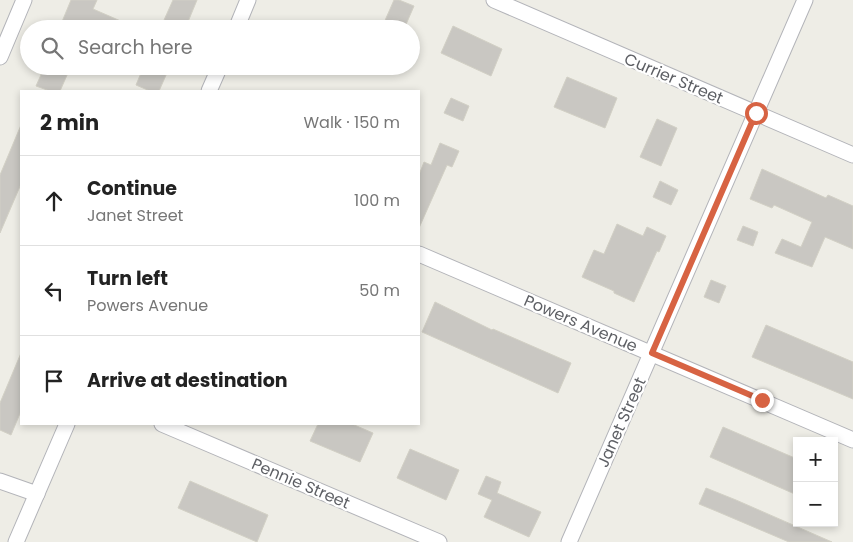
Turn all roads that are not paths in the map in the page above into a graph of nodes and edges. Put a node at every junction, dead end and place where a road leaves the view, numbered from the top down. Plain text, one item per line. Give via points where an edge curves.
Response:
1 (24, 0) edge
2 (248, 0) edge
3 (494, 0) edge
4 (805, 0) edge
5 (240, 20) edge
6 (0, 57) edge
7 (216, 75) edge
8 (209, 90) edge
9 (756, 113) junction
10 (853, 155) edge
11 (420, 254) edge
12 (652, 353) junction
13 (67, 425) edge
14 (164, 425) edge
15 (853, 440) edge
16 (0, 481) edge
17 (37, 494) junction
18 (16, 542) edge
19 (439, 542) edge
20 (569, 542) edge

1 - 6 street
2 - 5 street
3 - 9 street, Currier Street
4 - 9 street, Janet Street
7 - 8 street
9 - 10 street, Currier Street
9 - 12 street, Janet Street
11 - 12 street, Powers Avenue
12 - 15 street, Powers Avenue
12 - 20 street, Janet Street
13 - 17 street
14 - 19 street, Pennie Street
16 - 17 street
17 - 18 street

